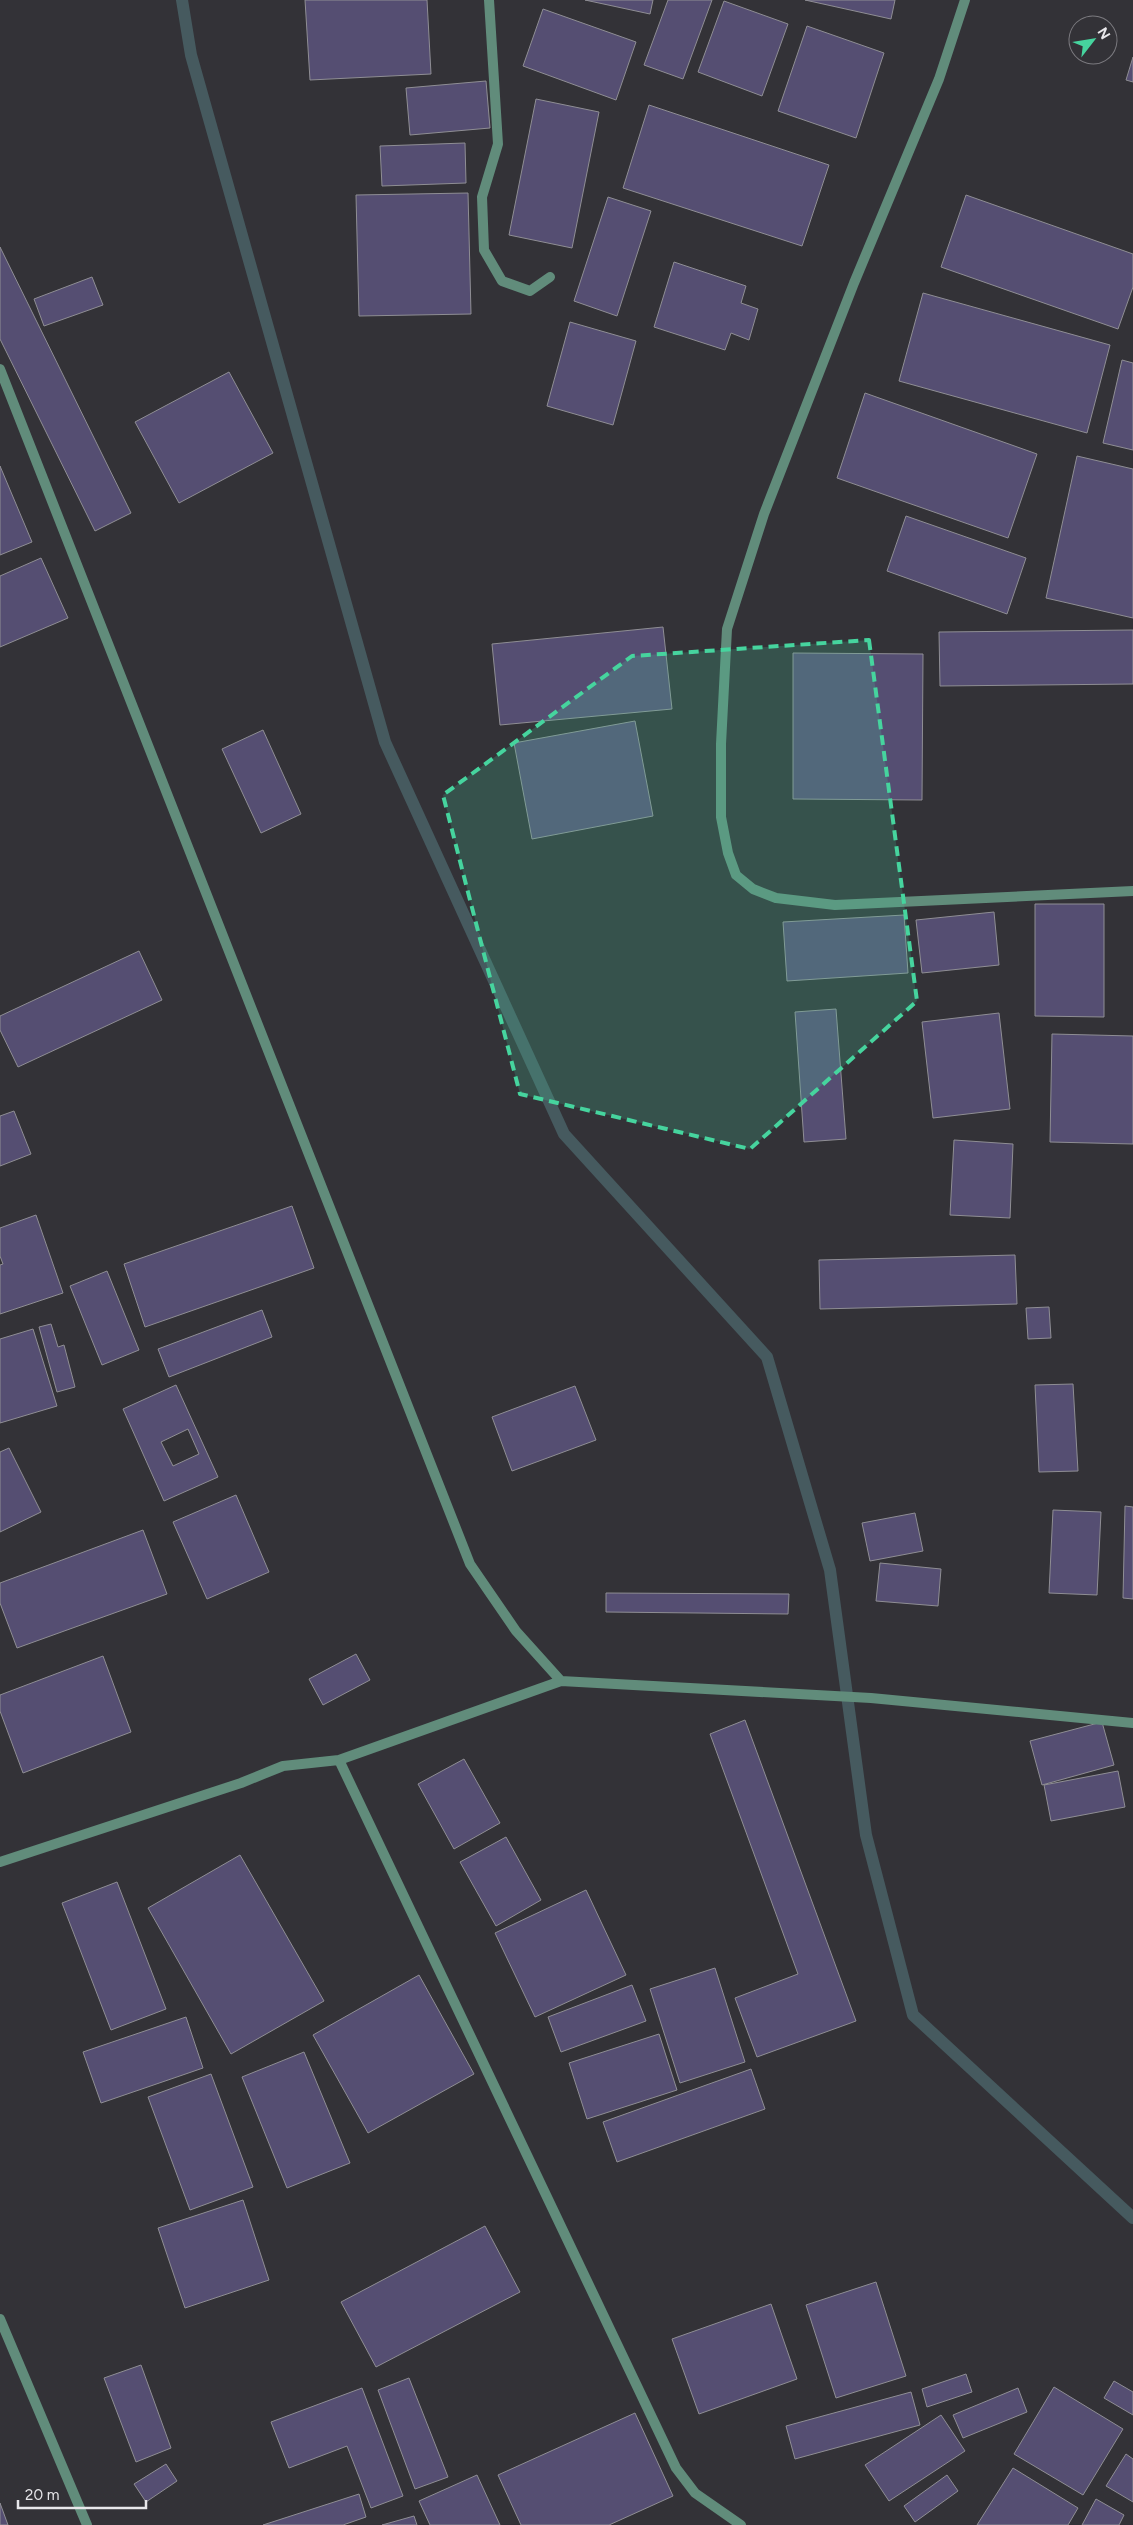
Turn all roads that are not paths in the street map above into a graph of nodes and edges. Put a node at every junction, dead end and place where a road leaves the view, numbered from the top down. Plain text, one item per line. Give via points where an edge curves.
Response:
1 (489, 0) edge
2 (965, 0) edge
3 (550, 277) dead end
4 (0, 369) edge
5 (1133, 891) edge
6 (561, 1681) junction
7 (1133, 1723) edge
8 (339, 1760) junction
9 (0, 1862) edge
10 (0, 2320) edge
11 (87, 2525) edge
12 (741, 2525) edge

1 - 3 street via 498,144 482,196 484,250 502,280 530,291
2 - 5 street via 939,78 854,283 764,514 726,629 721,818 736,875 753,889 776,898 835,905
4 - 6 street via 470,1564 516,1631
6 - 7 street via 871,1698
6 - 8 street
8 - 9 street via 283,1766 232,1786
8 - 12 street via 676,2468 695,2492
10 - 11 street

